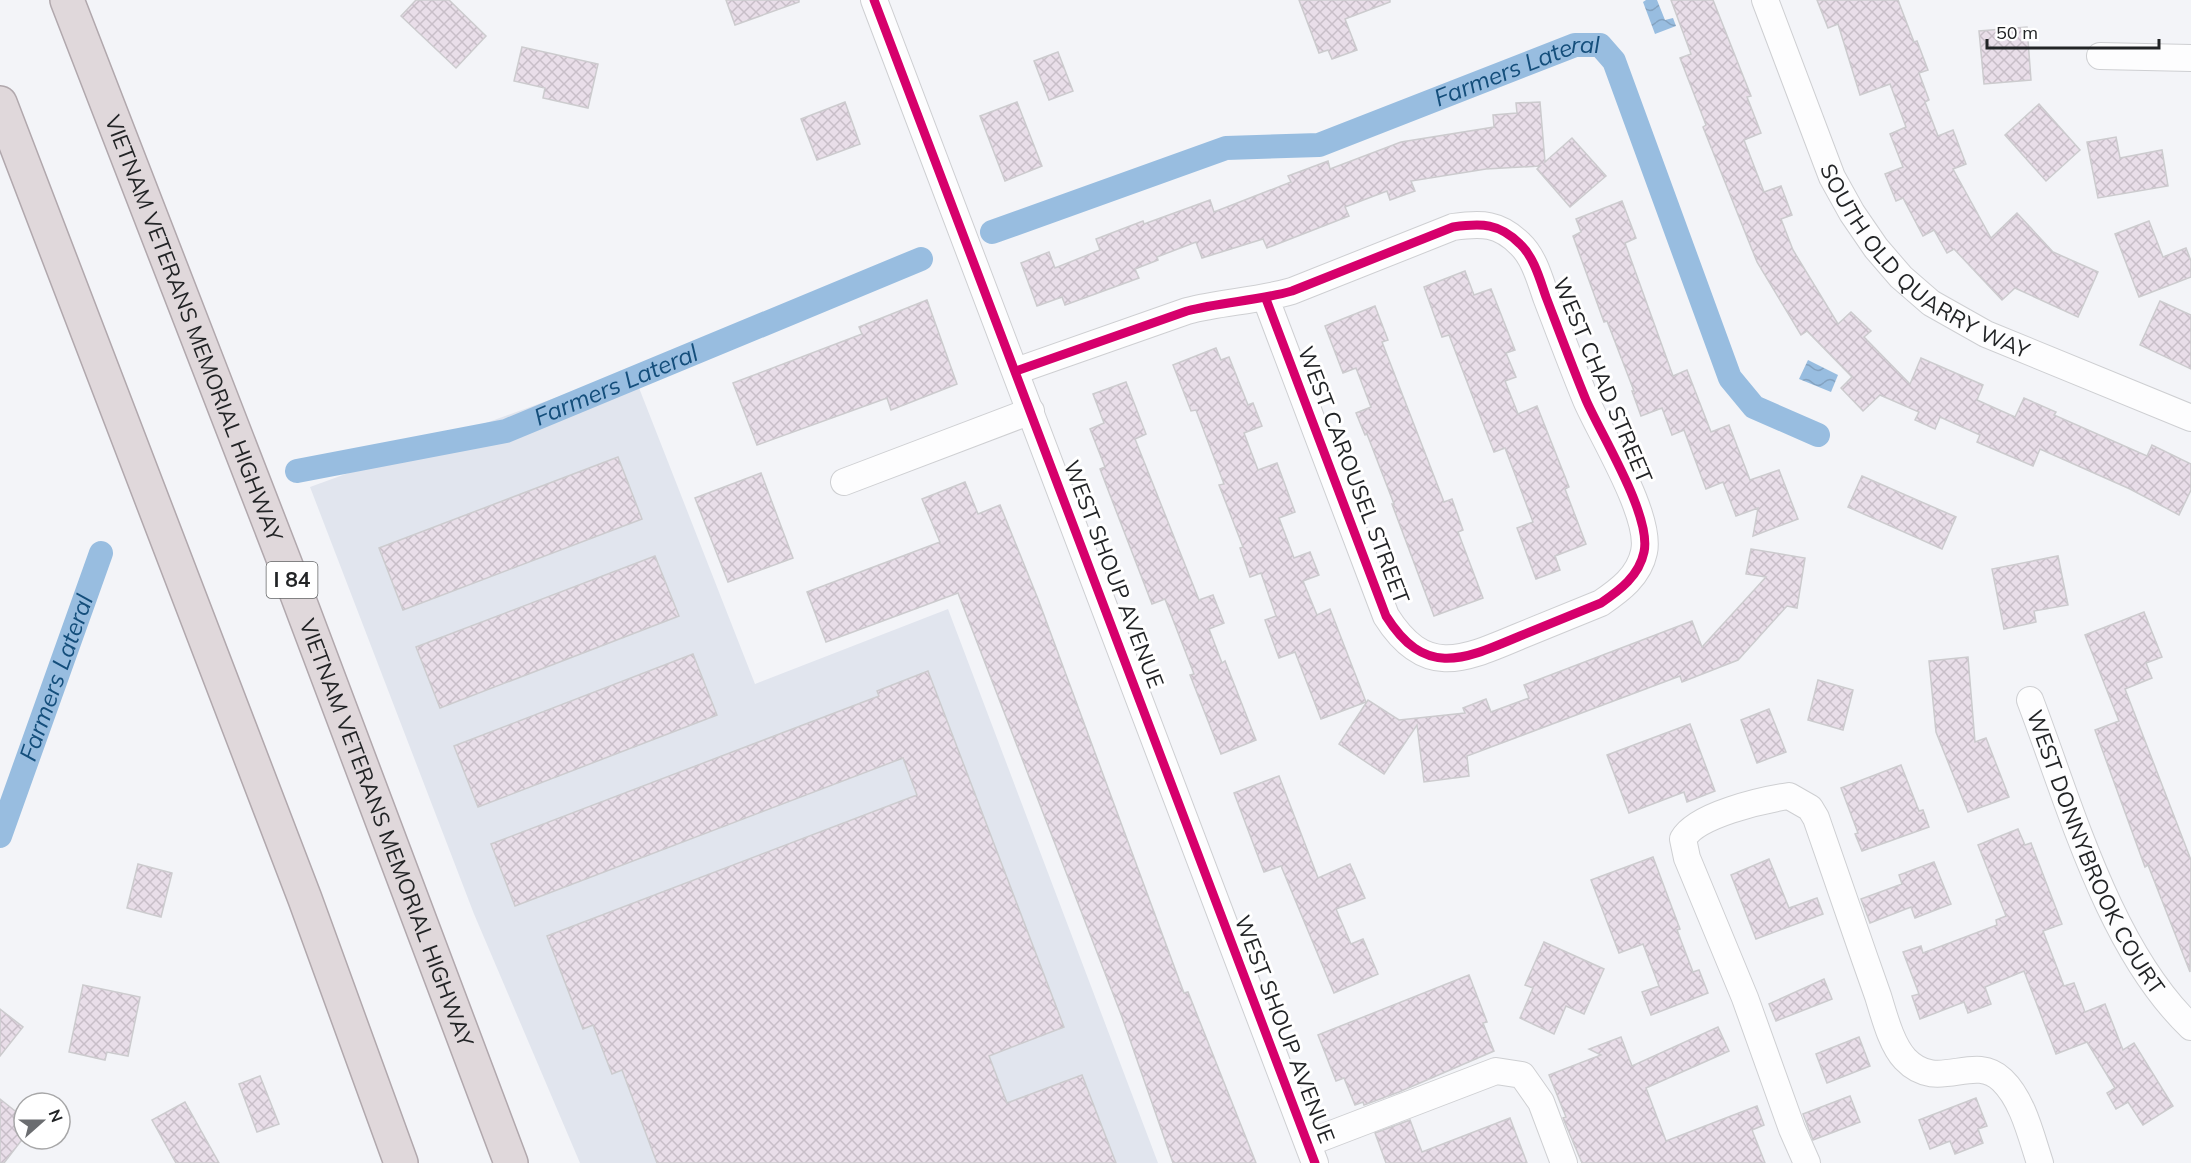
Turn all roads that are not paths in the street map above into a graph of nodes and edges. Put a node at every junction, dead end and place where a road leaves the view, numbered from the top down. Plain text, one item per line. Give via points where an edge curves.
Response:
1 (67, 0) edge
2 (874, 0) edge
3 (1765, 0) edge
4 (2100, 56) dead end
5 (2191, 58) edge
6 (0, 103) edge
7 (1266, 299) junction
8 (1016, 371) junction
9 (1031, 411) junction
10 (2191, 417) edge
11 (844, 482) dead end
12 (1421, 653) joint
13 (2030, 700) dead end
14 (2191, 1027) edge
15 (1311, 1153) edge
16 (401, 1163) edge
17 (511, 1163) edge
18 (1564, 1163) edge
19 (1807, 1163) edge
20 (2040, 1163) edge

1 - 17 highway, VIETNAM VETERANS MEMORIAL HIGHWAY / I 84 via 291,578
2 - 8 street, WEST SHOUP AVENUE
3 - 10 street, SOUTH OLD QUARRY WAY via 1832,177 1876,248 1901,277 1931,303 1986,334
4 - 5 street
6 - 16 highway via 284,843
7 - 8 street via 1186,311
7 - 12 street, WEST CAROUSEL STREET via 1386,616 1400,638
7 - 12 street, WEST CHAD STREET via 1454,227 1481,223 1506,232 1523,246 1535,268 1586,401 1637,508 1644,532 1644,552 1634,576 1601,603 1474,655 1447,660
8 - 9 street, WEST SHOUP AVENUE
9 - 11 street
9 - 15 street, WEST SHOUP AVENUE
13 - 14 street, WEST DONNYBROOK COURT via 2112,917 2154,983
15 - 18 street via 1496,1071 1522,1075 1540,1102
19 - 20 street via 1683,839 1689,828 1734,809 1789,796 1810,808 1816,818 1884,1015 1905,1059 1925,1072 1945,1076 1986,1070 2002,1080 2018,1103

